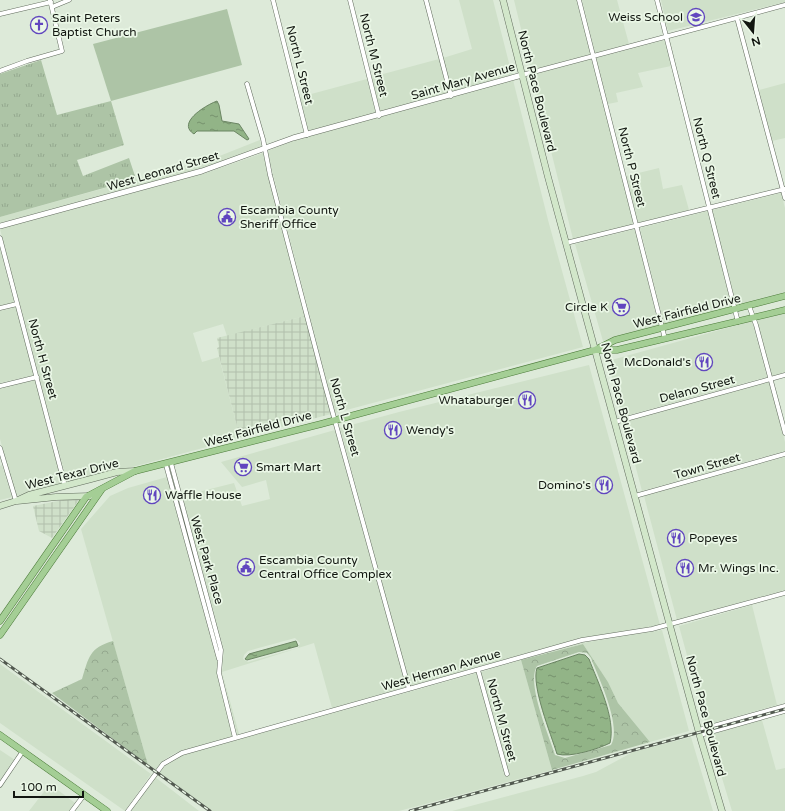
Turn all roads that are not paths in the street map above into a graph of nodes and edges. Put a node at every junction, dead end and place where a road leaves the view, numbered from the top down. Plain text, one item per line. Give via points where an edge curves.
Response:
1 (70, 0) edge
2 (273, 0) edge
3 (350, 0) edge
4 (426, 0) edge
5 (504, 0) edge
6 (580, 0) edge
7 (658, 0) edge
8 (51, 3) edge
9 (785, 5) edge
10 (0, 14) edge
11 (737, 18) junction
12 (666, 36) junction
13 (593, 56) junction
14 (0, 71) edge
15 (522, 75) junction
16 (247, 84) dead end
17 (451, 96) junction
18 (379, 116) junction
19 (307, 135) junction
20 (264, 150) junction
21 (784, 189) edge
22 (785, 198) edge
23 (710, 208) junction
24 (0, 226) edge
25 (637, 226) junction
26 (0, 238) edge
27 (566, 243) junction
28 (785, 296) edge
29 (17, 304) junction
30 (749, 306) junction
31 (0, 308) edge
32 (735, 310) junction
33 (785, 310) edge
34 (754, 318) junction
35 (738, 322) junction
36 (662, 329) junction
37 (665, 339) junction
38 (595, 350) junction
39 (785, 375) edge
40 (37, 376) junction
41 (770, 379) junction
42 (0, 386) edge
43 (335, 420) junction
44 (615, 422) junction
45 (785, 434) edge
46 (0, 448) edge
47 (785, 454) edge
48 (2, 463) edge
49 (168, 464) junction
50 (135, 471) junction
51 (65, 486) junction
52 (105, 486) junction
53 (97, 496) junction
54 (635, 496) junction
55 (86, 497) junction
56 (16, 501) junction
57 (0, 506) edge
58 (785, 593) edge
59 (0, 621) edge
60 (670, 625) junction
61 (0, 635) edge
62 (478, 670) junction
63 (409, 689) junction
64 (785, 706) edge
65 (785, 711) edge
66 (700, 732) junction
67 (0, 735) edge
68 (235, 738) junction
69 (23, 751) junction
70 (507, 774) dead end
71 (0, 785) edge
72 (84, 795) junction
73 (72, 811) edge
74 (107, 811) edge
75 (128, 811) edge
76 (722, 811) edge

1 - 8 street
2 - 19 street, North L Street
3 - 18 street, North M Street
4 - 17 street
5 - 15 main road, North Pace Boulevard
6 - 13 street, North P Street
7 - 12 street, North Q Street
8 - 10 street
8 - 14 street via 62,51
9 - 11 street, Saint Mary Avenue
11 - 12 street, Saint Mary Avenue
11 - 21 street
12 - 13 street, Saint Mary Avenue
12 - 23 street, North Q Street
13 - 15 street, Saint Mary Avenue
13 - 25 street, North P Street
15 - 17 street, Saint Mary Avenue
15 - 27 main road, North Pace Boulevard
16 - 20 street
17 - 18 street, Saint Mary Avenue
18 - 19 street, Saint Mary Avenue
19 - 20 street, Saint Mary Avenue
20 - 24 street, West Leonard Street via 202,172
20 - 43 street, North L Street
21 - 22 street
21 - 23 street
23 - 25 street
23 - 32 street, North Q Street
25 - 27 street
25 - 36 street, North P Street
26 - 29 street, North H Street
27 - 38 main road, North Pace Boulevard
28 - 30 main road, West Fairfield Drive
29 - 31 street
29 - 40 street, North H Street
30 - 32 main road, West Fairfield Drive
30 - 34 street
32 - 35 street, North Q Street
32 - 36 main road, West Fairfield Drive
33 - 34 main road, West Fairfield Drive
34 - 35 main road, West Fairfield Drive
34 - 41 street
35 - 37 main road, West Fairfield Drive
36 - 37 street, North P Street
36 - 38 main road, West Fairfield Drive via 615,340
37 - 38 main road, West Fairfield Drive via 617,350
38 - 43 main road, West Fairfield Drive
38 - 44 main road, North Pace Boulevard
39 - 41 street, Delano Street
40 - 42 street
40 - 51 street, North H Street
41 - 44 street, Delano Street
41 - 45 street
43 - 49 main road, West Fairfield Drive
43 - 63 street, North L Street
44 - 54 main road, North Pace Boulevard
46 - 48 street
47 - 54 street, Town Street
48 - 56 street
49 - 50 main road, West Fairfield Drive
49 - 68 street, West Park Place via 215,623 221,650 219,673
50 - 51 main road, West Texar Drive via 117,472
50 - 52 main road, West Fairfield Drive
51 - 56 main road, West Texar Drive
52 - 53 main road, West Fairfield Drive
52 - 55 main road
53 - 55 main road, West Texar Drive
53 - 61 main road, West Fairfield Drive
54 - 60 main road, North Pace Boulevard
55 - 56 main road, West Texar Drive
55 - 59 main road
56 - 57 main road, West Texar Drive
58 - 60 street, West Herman Avenue
60 - 62 street, West Herman Avenue via 582,640
60 - 66 main road, North Pace Boulevard
62 - 63 street, West Herman Avenue
62 - 70 street, North M Street
63 - 68 street, West Herman Avenue
64 - 66 street
65 - 66 street
66 - 76 main road, North Pace Boulevard
67 - 69 main road
68 - 75 street, West Herman Avenue via 171,758 159,769
69 - 71 street
69 - 72 main road
72 - 73 street
72 - 74 main road

